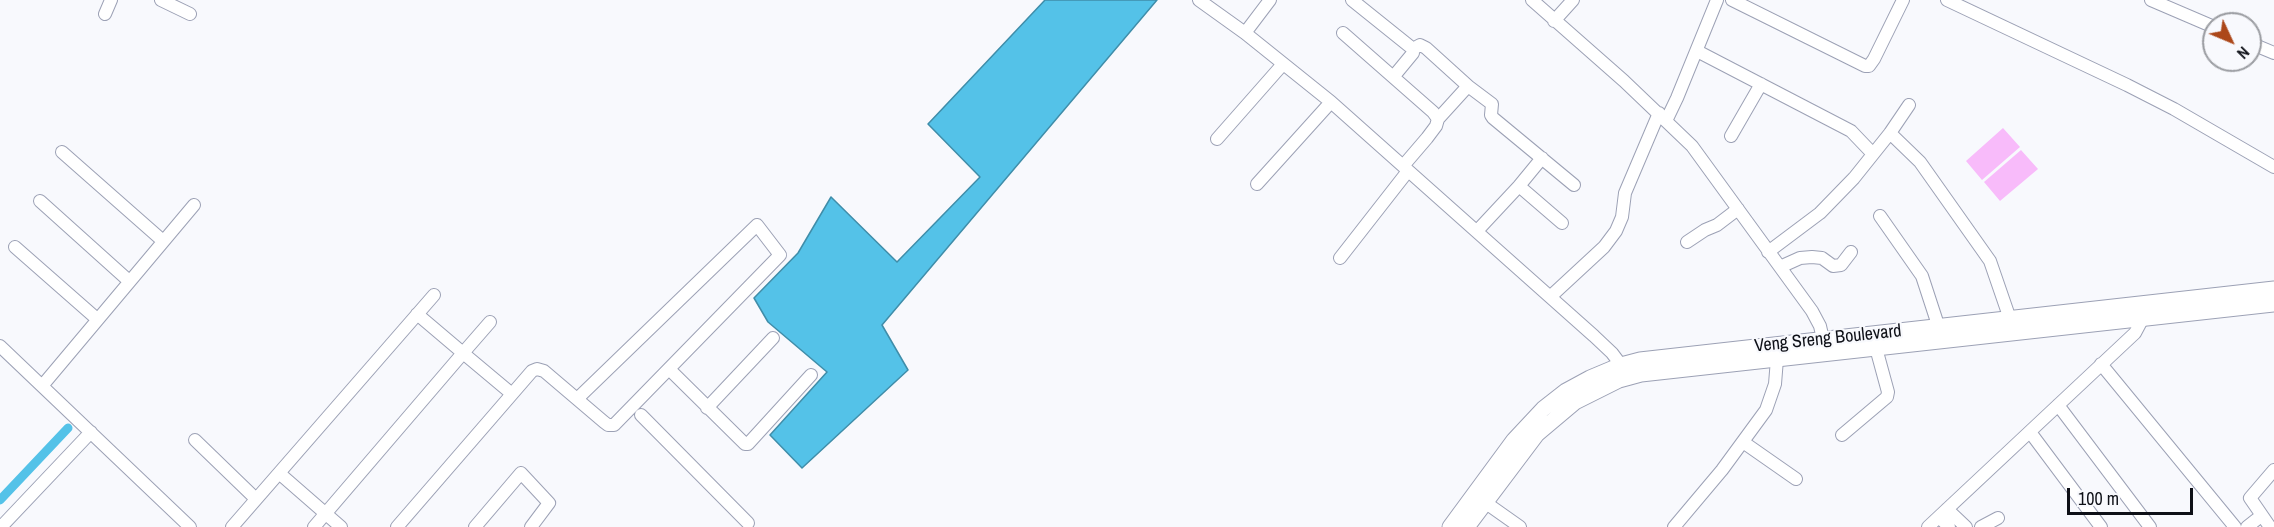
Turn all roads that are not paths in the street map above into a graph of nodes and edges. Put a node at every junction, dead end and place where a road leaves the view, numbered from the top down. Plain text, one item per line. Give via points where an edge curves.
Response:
1 (111, 0) edge
2 (161, 0) edge
3 (1199, 0) edge
4 (1270, 0) edge
5 (1353, 0) edge
6 (1532, 0) edge
7 (1573, 0) edge
8 (1717, 0) edge
9 (1732, 0) edge
10 (1902, 0) edge
11 (1947, 0) edge
12 (2151, 0) edge
13 (105, 14) dead end
14 (190, 14) dead end
15 (1554, 21) junction
16 (2202, 22) edge
17 (1245, 33) junction
18 (1343, 33) dead end
19 (1413, 49) junction
20 (1697, 51) junction
21 (1283, 64) junction
22 (1394, 76) junction
23 (1761, 84) junction
24 (1468, 86) junction
25 (1331, 102) junction
26 (1909, 105) dead end
27 (1662, 117) junction
28 (1438, 119) junction
29 (1890, 133) junction
30 (1731, 136) dead end
31 (1217, 139) dead end
32 (62, 152) dead end
33 (1873, 154) junction
34 (1542, 158) junction
35 (2274, 167) edge
36 (1405, 169) junction
37 (1257, 184) dead end
38 (1574, 185) dead end
39 (1519, 186) junction
40 (39, 201) dead end
41 (194, 205) dead end
42 (1738, 209) junction
43 (1880, 216) dead end
44 (1562, 224) dead end
45 (1477, 231) junction
46 (163, 241) junction
47 (1687, 242) dead end
48 (15, 247) dead end
49 (1768, 252) junction
50 (1851, 252) dead end
51 (1340, 258) dead end
52 (1780, 267) junction
53 (129, 281) junction
54 (2274, 289) edge
55 (434, 295) dead end
56 (1550, 297) junction
57 (2274, 304) edge
58 (2142, 311) junction
59 (417, 314) junction
60 (97, 319) junction
61 (2010, 319) junction
62 (490, 322) dead end
63 (1938, 328) junction
64 (773, 338) dead end
65 (0, 346) edge
66 (1825, 346) junction
67 (1875, 348) junction
68 (464, 353) junction
69 (1777, 359) junction
70 (2101, 364) junction
71 (1621, 365) junction
72 (669, 369) junction
73 (811, 375) dead end
74 (42, 386) junction
75 (512, 394) junction
76 (577, 399) junction
77 (2058, 405) junction
78 (707, 408) junction
79 (642, 415) dead end
80 (91, 432) junction
81 (2030, 432) junction
82 (1842, 435) dead end
83 (195, 440) dead end
84 (1743, 442) junction
85 (2274, 470) edge
86 (279, 472) junction
87 (1796, 479) dead end
88 (1479, 498) junction
89 (256, 499) junction
90 (1943, 513) junction
91 (326, 514) junction
92 (2261, 516) junction
93 (1998, 518) dead end
94 (744, 525) edge
95 (1, 527) edge
96 (190, 527) edge
97 (232, 527) edge
98 (315, 527) edge
99 (341, 527) edge
100 (397, 527) edge
101 (475, 527) edge
102 (531, 527) edge
103 (760, 527) edge
104 (1450, 527) edge
105 (1467, 527) edge
106 (1520, 527) edge
107 (1674, 527) edge
108 (1928, 527) edge
109 (1949, 527) edge
110 (1966, 527) edge
111 (1981, 527) edge
112 (2101, 527) edge
113 (2150, 527) edge
114 (2235, 527) edge
115 (2247, 527) edge
116 (2270, 527) edge

1 - 13 street
2 - 14 street
3 - 17 street
4 - 17 street
5 - 19 street
6 - 15 street
7 - 15 street
8 - 20 street
9 - 10 street via 1865,66 1874,59
11 - 35 street via 2174,109
12 - 16 street
15 - 27 street
17 - 21 street
18 - 22 street
19 - 22 street
19 - 24 street via 1420,45 1426,48
20 - 23 street
20 - 27 street
21 - 25 street
21 - 31 street
22 - 28 street
23 - 30 street
23 - 33 street via 1851,131
24 - 28 street
24 - 34 street via 1492,104 1493,118
25 - 36 street
25 - 37 street
26 - 29 street
27 - 42 street via 1692,146
27 - 56 street via 1625,192 1616,231
28 - 36 street
29 - 33 street
29 - 61 street via 1920,162 1990,261
32 - 46 street
33 - 49 street via 1820,213
34 - 38 street
34 - 39 street
36 - 45 street
36 - 51 street
39 - 44 street
39 - 45 street
40 - 53 street
41 - 46 street
42 - 47 street
42 - 49 street
43 - 63 street via 1922,276
45 - 56 street
46 - 53 street
48 - 60 street
49 - 52 street
50 - 52 street via 1841,265 1833,266 1822,258 1812,257
52 - 66 street via 1812,311
53 - 60 street
54 - 58 main road, Veng Sreng Boulevard
55 - 59 street
56 - 71 street
57 - 58 main road, Veng Sreng Boulevard
58 - 61 main road, Veng Sreng Boulevard
58 - 67 main road, Veng Sreng Boulevard
58 - 70 street via 2135,333
59 - 68 street
59 - 86 street
60 - 74 street
61 - 63 main road, Veng Sreng Boulevard
62 - 68 street
63 - 66 main road, Veng Sreng Boulevard
64 - 78 street
65 - 74 street
66 - 67 main road, Veng Sreng Boulevard
66 - 69 main road, Veng Sreng Boulevard
66 - 71 main road, Veng Sreng Boulevard via 1640,360
67 - 82 street via 1887,397
68 - 75 street
68 - 91 street
69 - 84 street via 1771,399
69 - 88 main road, Veng Sreng Boulevard via 1641,374 1598,389 1575,402 1538,434
70 - 77 street
70 - 114 street
71 - 88 main road, Veng Sreng Boulevard via 1574,387 1543,409 1514,440
72 - 76 street via 614,425 608,425
72 - 76 street via 780,255 756,225
72 - 78 street
73 - 78 street via 748,444
74 - 80 street
75 - 76 street via 537,369
75 - 100 street
77 - 81 street
77 - 113 street
79 - 94 street
80 - 95 street
80 - 96 street
81 - 90 street
81 - 112 street
83 - 89 street
84 - 87 street
84 - 107 street
85 - 92 street via 2250,498
86 - 89 street
86 - 91 street
88 - 104 main road, Veng Sreng Boulevard
88 - 105 main road, Veng Sreng Boulevard
88 - 106 street
89 - 97 street
90 - 108 street
90 - 109 street
90 - 110 street
91 - 98 street
91 - 99 street
92 - 115 street
92 - 116 street
93 - 111 street
94 - 103 street via 752,522
101 - 102 street via 520,473 549,503

